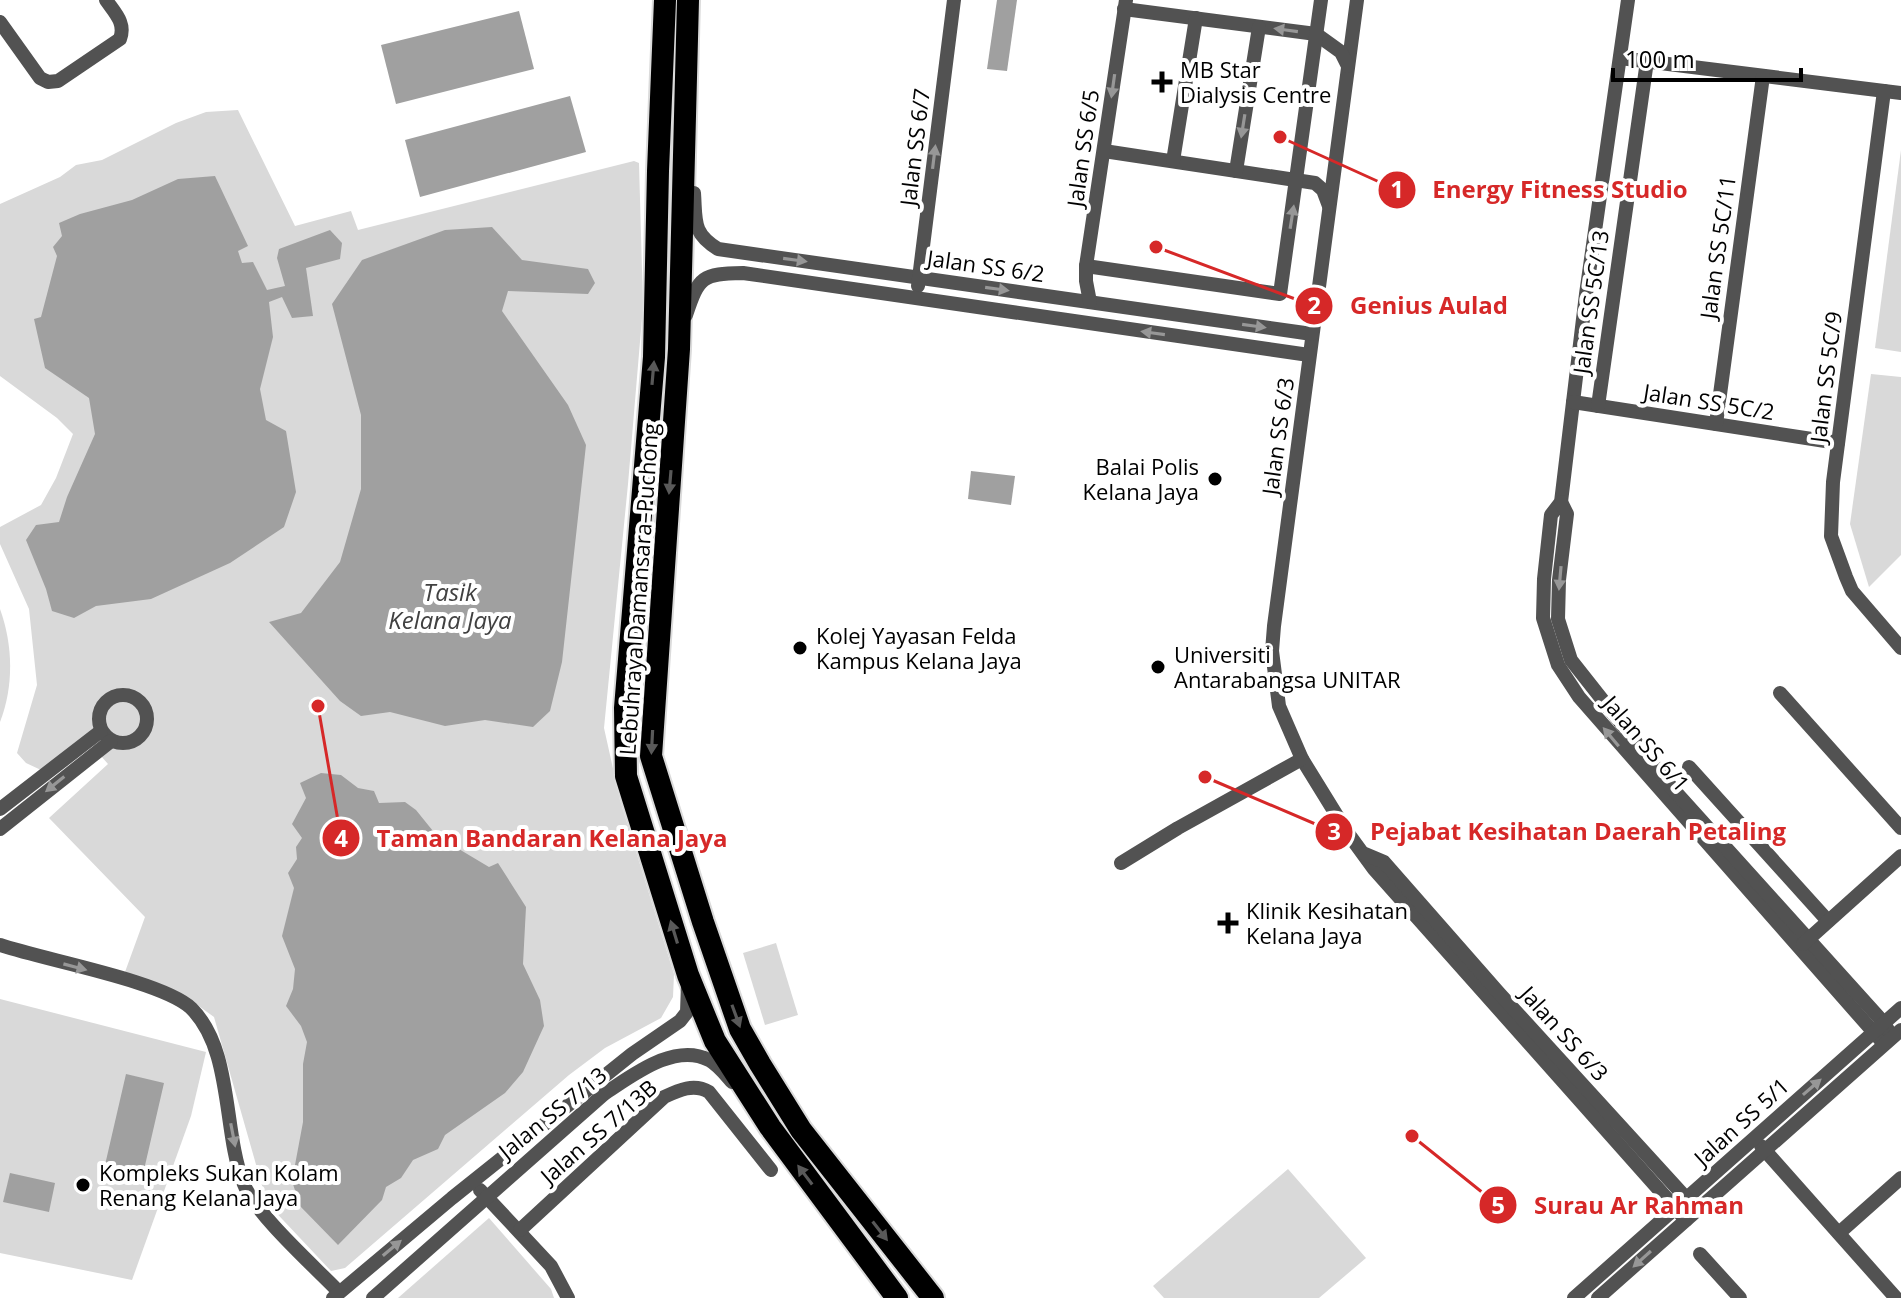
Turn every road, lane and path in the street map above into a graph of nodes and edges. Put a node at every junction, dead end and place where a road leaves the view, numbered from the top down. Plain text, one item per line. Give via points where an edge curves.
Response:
1 (106, 0) edge
2 (653, 0) edge
3 (665, 0) edge
4 (688, 0) edge
5 (700, 0) edge
6 (954, 0) edge
7 (1321, 0) edge
8 (1357, 0) edge
9 (1628, 0) edge
10 (1125, 4) edge
11 (1196, 18) junction
12 (0, 22) edge
13 (1259, 27) junction
14 (1316, 34) junction
15 (1620, 58) junction
16 (1647, 61) junction
17 (1348, 67) junction
18 (1763, 76) junction
19 (661, 85) junction
20 (1884, 91) junction
21 (1901, 93) edge
22 (1104, 151) junction
23 (1173, 161) junction
24 (1236, 171) junction
25 (1298, 180) junction
26 (694, 193) junction
27 (1330, 207) junction
28 (1086, 266) junction
29 (919, 278) junction
30 (916, 299) junction
31 (1090, 302) junction
32 (686, 315) junction
33 (1312, 334) junction
34 (679, 349) junction
35 (1309, 355) junction
36 (1573, 402) junction
37 (1598, 406) junction
38 (1716, 424) junction
39 (1838, 443) junction
40 (1901, 648) edge
41 (1780, 693) dead end
42 (1302, 759) junction
43 (1689, 767) dead end
44 (0, 809) edge
45 (1901, 828) edge
46 (0, 829) edge
47 (1901, 856) edge
48 (1121, 863) dead end
49 (1828, 921) junction
50 (1804, 943) junction
51 (0, 945) edge
52 (688, 975) junction
53 (1901, 1008) edge
54 (1879, 1027) junction
55 (1893, 1037) edge
56 (770, 1127) junction
57 (1754, 1138) junction
58 (1765, 1150) junction
59 (771, 1170) dead end
60 (1718, 1171) junction
61 (1655, 1174) junction
62 (1901, 1178) edge
63 (470, 1183) junction
64 (487, 1195) junction
65 (1681, 1203) junction
66 (1692, 1215) junction
67 (1654, 1227) junction
68 (520, 1230) junction
69 (1839, 1233) junction
70 (1700, 1254) dead end
71 (335, 1295) edge
72 (373, 1298) edge
73 (568, 1298) edge
74 (897, 1298) edge
75 (933, 1298) edge
76 (1574, 1298) edge
77 (1598, 1298) edge
78 (1740, 1298) edge
79 (1896, 1298) edge

1 - 12 street via 121,21 120,39 58,81 40,78
2 - 19 highway
3 - 19 highway, Lebuhraya Damansara–Puchong
4 - 34 highway, Lebuhraya Damansara–Puchong
5 - 26 highway
29 -> 6 street, Jalan SS 6/7
7 - 14 street
8 - 17 street, Jalan SS 6/3
9 - 15 street, Jalan SS 6/1
10 - 11 street
10 -> 22 street, Jalan SS 6/5
11 - 13 street
11 - 23 street
14 -> 13 street
13 -> 24 street
14 - 17 street via 1341,52
14 - 25 street
15 - 16 street
15 - 36 street, Jalan SS 6/1
16 - 18 street
16 - 37 street, Jalan SS 5C/13
17 - 27 street, Jalan SS 6/3
18 - 20 street
18 - 38 street, Jalan SS 5C/11
52 -> 19 highway, Lebuhraya Damansara–Puchong via 626,776 624,745 654,357
20 - 21 street
20 - 39 street, Jalan SS 5C/9
22 - 23 street
22 - 28 street, Jalan SS 6/5
23 - 24 street
24 - 25 street
25 - 27 street via 1315,183
28 -> 25 street via 1280,294
26 -> 29 street, Jalan SS 6/2 via 697,231 718,249
26 - 32 highway
27 - 33 street, Jalan SS 6/3
28 - 31 street, Jalan SS 6/5
29 - 30 street, Jalan SS 6/7
29 -> 31 street, Jalan SS 6/2
30 - 32 street, Jalan SS 6/2 via 722,274 702,280
35 -> 30 street, Jalan SS 6/2
31 -> 33 street, Jalan SS 6/2
32 - 34 highway
33 - 35 street, Jalan SS 6/3
34 -> 75 highway, Lebuhraya Damansara–Puchong via 652,764 740,1029 801,1130
35 - 42 street, Jalan SS 6/3 via 1272,651 1279,706
36 - 37 street, Jalan SS 5C/2
36 - 50 street, Jalan SS 6/1 via 1561,502 1567,514 1558,619 1571,660
37 - 38 street, Jalan SS 5C/2
38 - 39 street, Jalan SS 5C/2
39 - 40 street, Jalan SS 5C/9 via 1831,536 1852,591
41 - 45 street
42 - 48 street
42 - 61 street, Jalan SS 6/3 via 1365,854 1384,862
43 - 49 street
44 -> 46 street via 78,747 106,736
47 - 49 street
49 - 50 street
50 - 54 street, Jalan SS 6/1
51 -> 71 street via 143,985 190,1007 212,1041 242,1181 252,1201
52 - 56 highway, Lebuhraya Damansara–Puchong via 715,1041
52 - 63 street, Jalan SS 7/13 via 687,1012 680,1021
53 - 54 street, Jalan SS 5/1
54 - 55 street, Jalan SS 6/1
57 -> 54 street, Jalan SS 5/1
55 - 58 street, Jalan SS 5/1
56 - 64 street, Jalan SS 7/13 via 711,1061 674,1057 604,1094
74 -> 56 highway, Lebuhraya Damansara–Puchong
57 - 58 street
57 - 60 street, Jalan SS 5/1
58 - 66 street, Jalan SS 5/1
58 - 69 street
59 - 68 street, Jalan SS 7/13B via 709,1092 691,1087 664,1097
60 - 61 street via 1698,1180
60 - 65 street, Jalan SS 5/1
61 - 65 street, Jalan SS 6/3
61 - 67 street via 1662,1208
62 - 69 street
63 - 64 street
71 -> 63 street, Jalan SS 7/13
64 - 68 street
64 - 72 street, Jalan SS 7/13
65 - 66 street, Jalan SS 6/3
65 - 67 street, Jalan SS 5/1
66 -> 77 street, Jalan SS 5/1
67 - 76 street, Jalan SS 5/1
68 - 73 street via 551,1266
69 - 79 street
70 - 78 street

